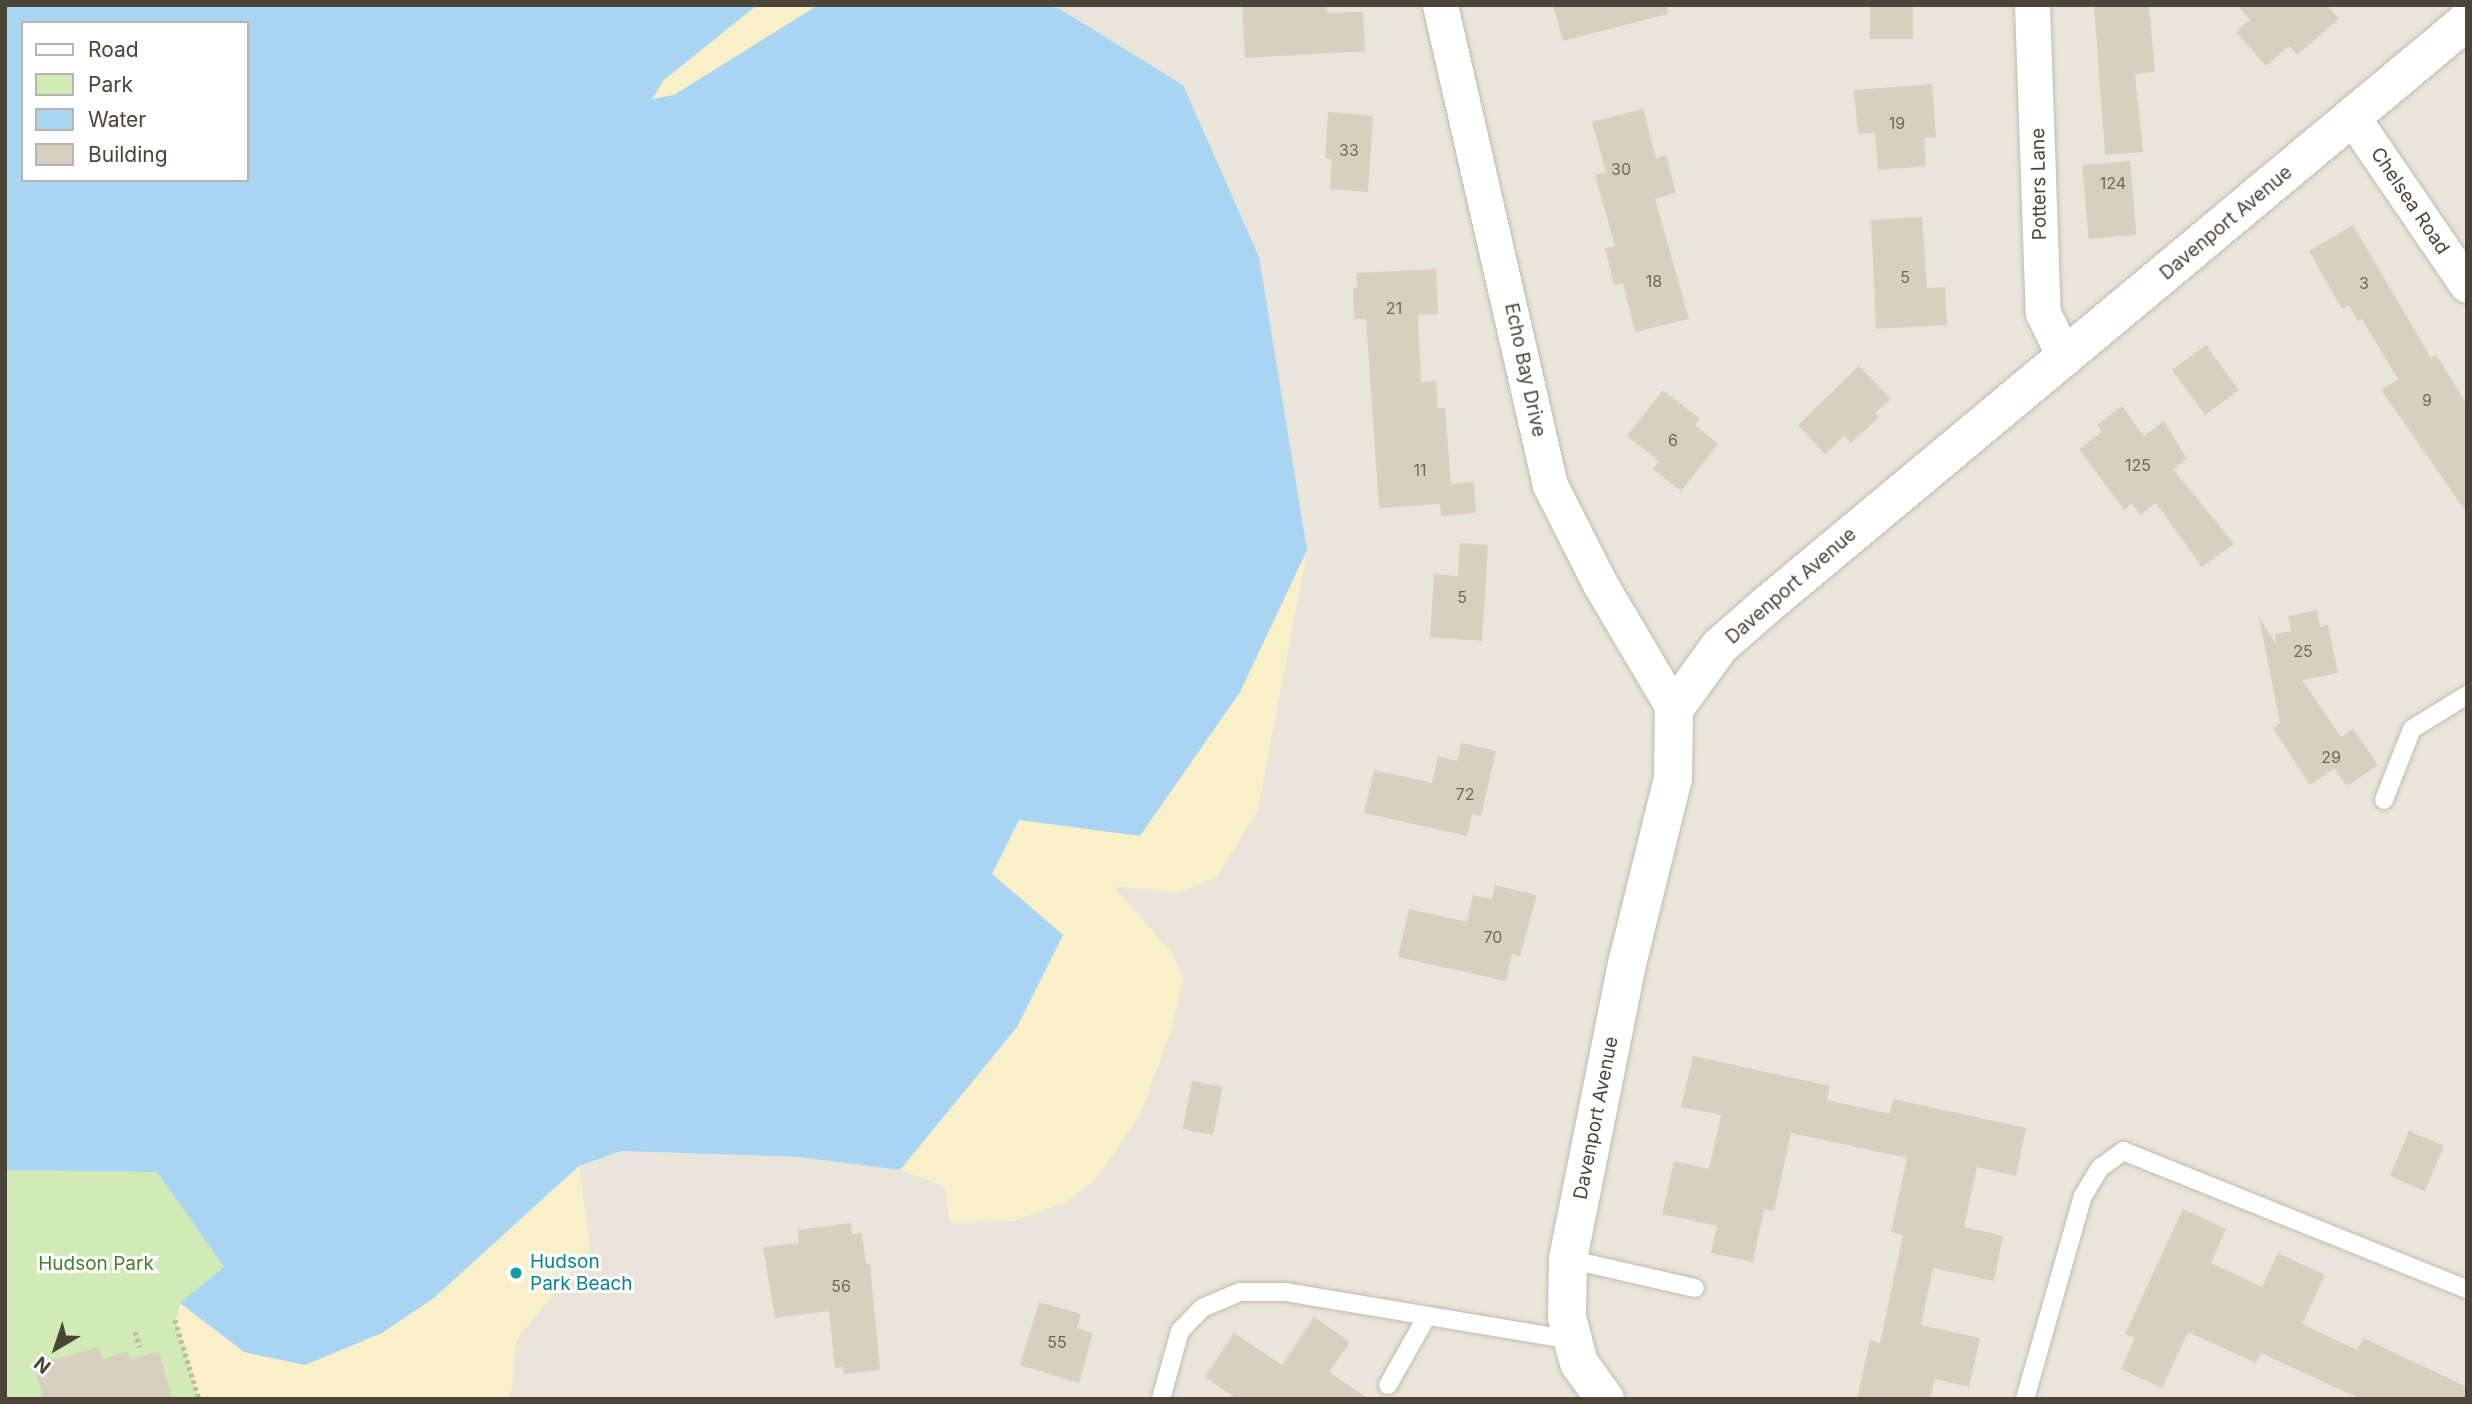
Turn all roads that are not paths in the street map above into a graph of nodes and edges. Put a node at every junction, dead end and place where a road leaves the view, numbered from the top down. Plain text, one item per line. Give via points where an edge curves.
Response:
1 (1440, 5) edge
2 (2032, 5) edge
3 (2467, 21) edge
4 (2353, 118) junction
5 (2467, 285) edge
6 (2065, 358) junction
7 (2467, 695) edge
8 (1674, 709) junction
9 (2384, 800) dead end
10 (1567, 1259) junction
11 (1695, 1288) dead end
12 (2467, 1289) edge
13 (1427, 1316) junction
14 (1573, 1340) junction
15 (1388, 1385) dead end
16 (1161, 1399) edge
17 (1605, 1399) edge
18 (2025, 1399) edge

1 - 8 street, Echo Bay Drive via 1550,485 1600,584
2 - 6 street, Potters Lane via 2043,313
3 - 4 street, Davenport Avenue
4 - 5 street, Chelsea Road
4 - 6 street, Davenport Avenue
6 - 8 street, Davenport Avenue via 1720,646
7 - 9 lane via 2412,729
8 - 10 street, Davenport Avenue via 1673,778 1628,960
10 - 11 lane
10 - 14 street, Davenport Avenue via 1567,1318
12 - 18 lane via 2123,1151 2101,1168 2083,1196
13 - 14 lane
13 - 15 lane
13 - 16 lane via 1286,1292 1240,1292 1202,1308 1180,1331
14 - 17 street, Davenport Avenue via 1579,1363

